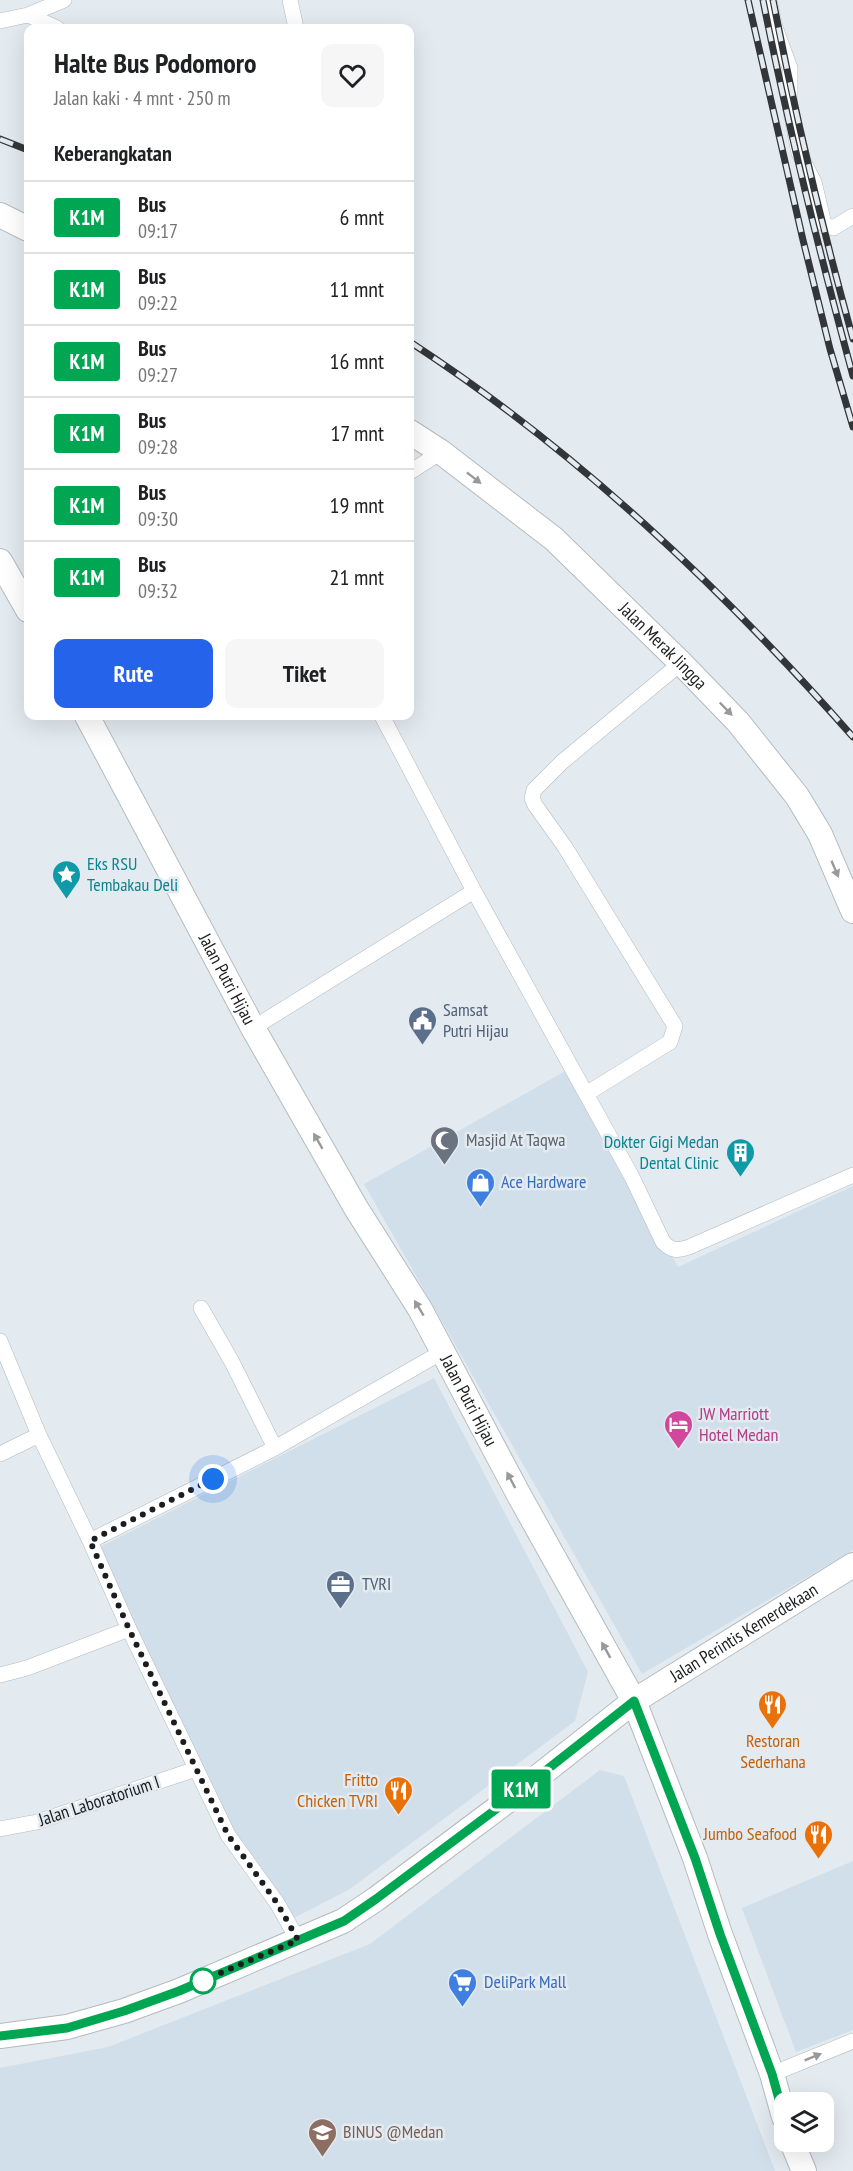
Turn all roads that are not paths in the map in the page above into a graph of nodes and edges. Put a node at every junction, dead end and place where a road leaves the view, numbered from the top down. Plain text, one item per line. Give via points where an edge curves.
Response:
1 (64, 0) edge
2 (290, 0) edge
3 (769, 0) edge
4 (28, 15) junction
5 (0, 21) edge
6 (48, 24) edge
7 (295, 24) edge
8 (0, 215) edge
9 (853, 216) edge
10 (24, 227) edge
11 (414, 435) edge
12 (441, 452) junction
13 (414, 469) edge
14 (0, 561) edge
15 (24, 603) edge
16 (681, 663) junction
17 (89, 720) edge
18 (384, 720) edge
19 (474, 891) junction
20 (853, 911) edge
21 (253, 1028) junction
22 (586, 1094) junction
23 (853, 1175) edge
24 (201, 1308) dead end
25 (0, 1341) edge
26 (442, 1352) junction
27 (39, 1435) junction
28 (275, 1448) junction
29 (0, 1454) edge
30 (90, 1541) junction
31 (853, 1565) edge
32 (129, 1629) junction
33 (0, 1676) edge
34 (634, 1701) junction
35 (196, 1769) junction
36 (0, 1829) edge
37 (298, 1940) junction
38 (0, 2036) edge
39 (853, 2041) edge
40 (772, 2074) junction
41 (777, 2092) edge
42 (796, 2152) edge
43 (804, 2171) edge

1 - 4 street
2 - 7 street
3 - 9 street via 790,68 790,107 799,153 813,182 824,224 833,228
4 - 5 street
4 - 6 street
8 - 10 main road
11 - 12 main road, Jalan Merak Jingga
12 - 13 street
12 -> 16 main road, Jalan Merak Jingga via 554,539
14 - 15 main road
16 -> 20 main road, Jalan Merak Jingga via 738,722 797,796 820,834
16 - 22 street via 562,762 534,790 532,798 675,1026 670,1042
17 - 21 main road, Jalan Putri Hijau
18 - 19 street
19 - 21 street
19 - 22 street
26 -> 21 main road, Jalan Putri Hijau
22 - 23 street via 670,1249 689,1247
24 - 28 street
25 - 27 street
26 - 28 street
34 -> 26 main road, Jalan Putri Hijau
27 - 29 street
27 - 30 street
28 - 30 street
30 - 32 street
31 - 34 main road, Jalan Perintis Kemerdekaan
32 - 33 street
32 - 35 street
34 - 37 main road, Jalan Perintis Kemerdekaan via 376,1899 344,1921
34 - 40 main road, Jalan Putri Hijau
35 - 36 street, Jalan Laboratorium I via 38,1822
35 - 37 street via 228,1835 277,1903
37 - 38 main road, Jalan Perintis Kemerdekaan via 179,1991 93,2021
40 -> 39 street
40 - 41 main road, Jalan Putri Hijau
42 - 43 main road

